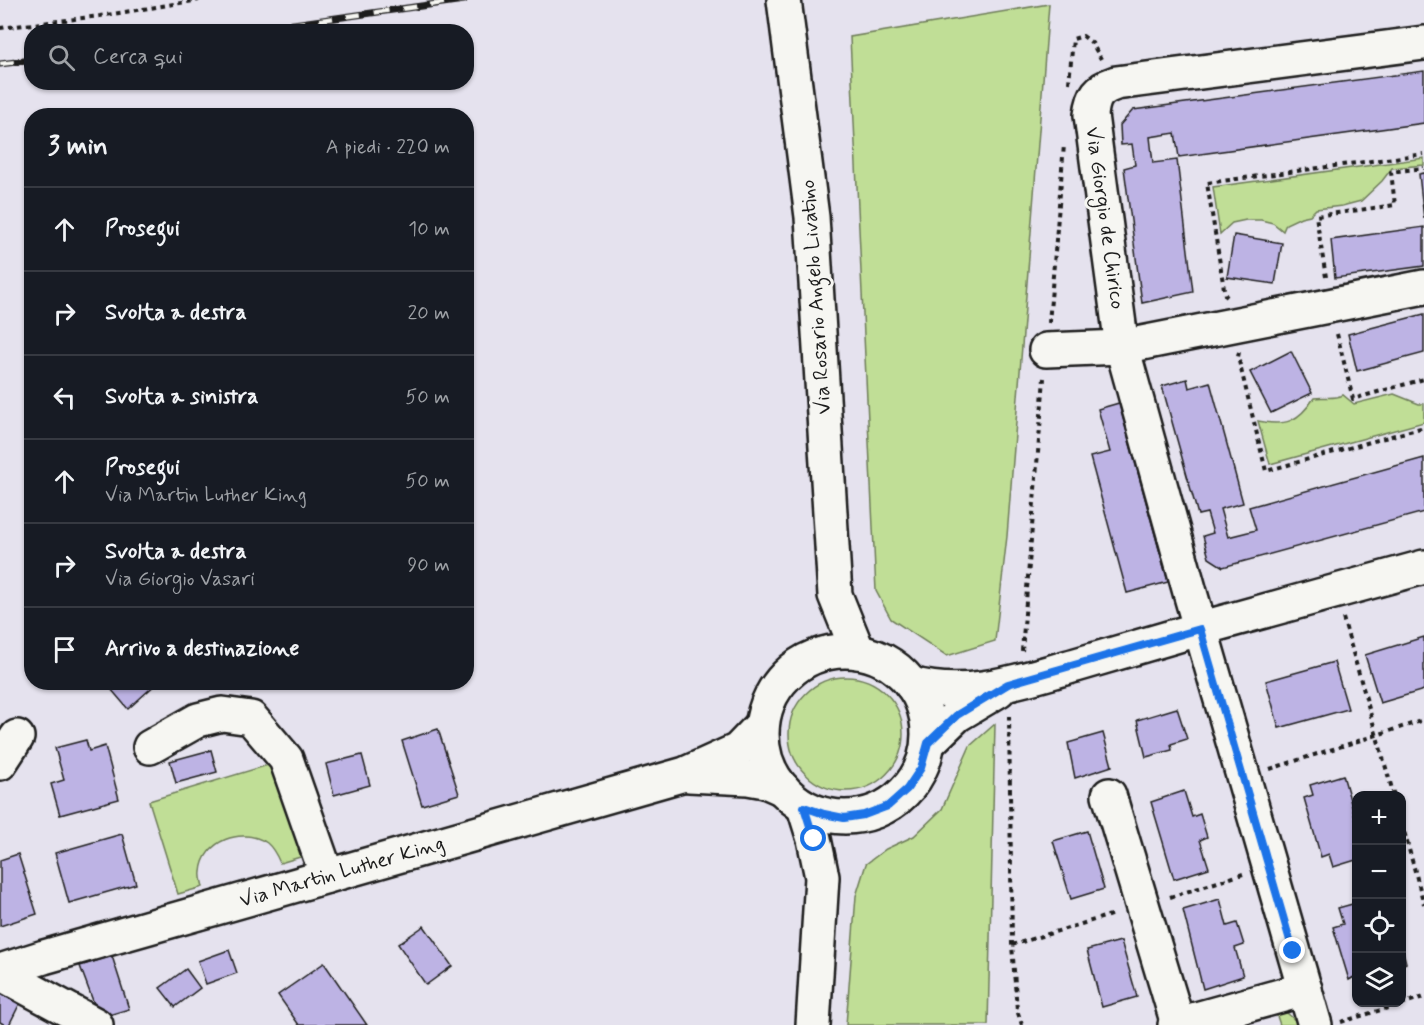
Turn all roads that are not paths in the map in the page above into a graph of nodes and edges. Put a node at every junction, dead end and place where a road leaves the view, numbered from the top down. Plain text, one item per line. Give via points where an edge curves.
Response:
1 (784, 0) edge
2 (1424, 43) edge
3 (1424, 287) edge
4 (1122, 347) junction
5 (1046, 350) dead end
6 (1424, 567) edge
7 (835, 595) junction
8 (1200, 629) junction
9 (858, 652) junction
10 (810, 659) junction
11 (910, 684) junction
12 (1009, 698) junction
13 (762, 725) junction
14 (928, 743) junction
15 (150, 747) dead end
16 (685, 774) junction
17 (1109, 795) dead end
18 (794, 798) junction
19 (864, 815) junction
20 (327, 876) junction
21 (822, 877) junction
22 (0, 972) edge
23 (1305, 989) junction
24 (1176, 1024) edge
25 (1326, 1024) edge
26 (96, 1025) edge
27 (813, 1025) edge

1 - 7 street, Via Rosario Angelo Livatino via 812,216
2 - 4 street, Via Giorgio de Chirico via 1116,83 1097,94 1090,115
3 - 4 street
4 - 5 street
4 - 8 street, Via Giorgio de Chirico
6 - 8 street
7 - 9 street, Via Rosario Angelo Livatino
7 - 10 street, Via Rosario Angelo Livatino
8 - 12 street
8 - 23 street, Via Giorgio de Chirico
9 - 10 street via 833,652
9 - 11 street via 896,669
10 - 13 street via 777,686
11 - 12 street
11 - 14 street via 921,702
12 - 14 street via 957,715
13 - 16 street via 738,750
13 - 18 street via 762,742 773,775
14 - 19 street via 921,768 907,789 888,806
15 - 20 street via 198,720 222,714 251,718 286,759
16 - 18 street via 765,781
16 - 20 street, Via Martin Luther King
17 - 24 street
18 - 19 street via 824,814 844,818
18 - 21 street via 814,839
19 - 21 street via 839,843
20 - 22 street, Via Martin Luther King
21 - 27 street
22 - 26 street
23 - 24 street
23 - 25 street, Via Giorgio de Chirico

